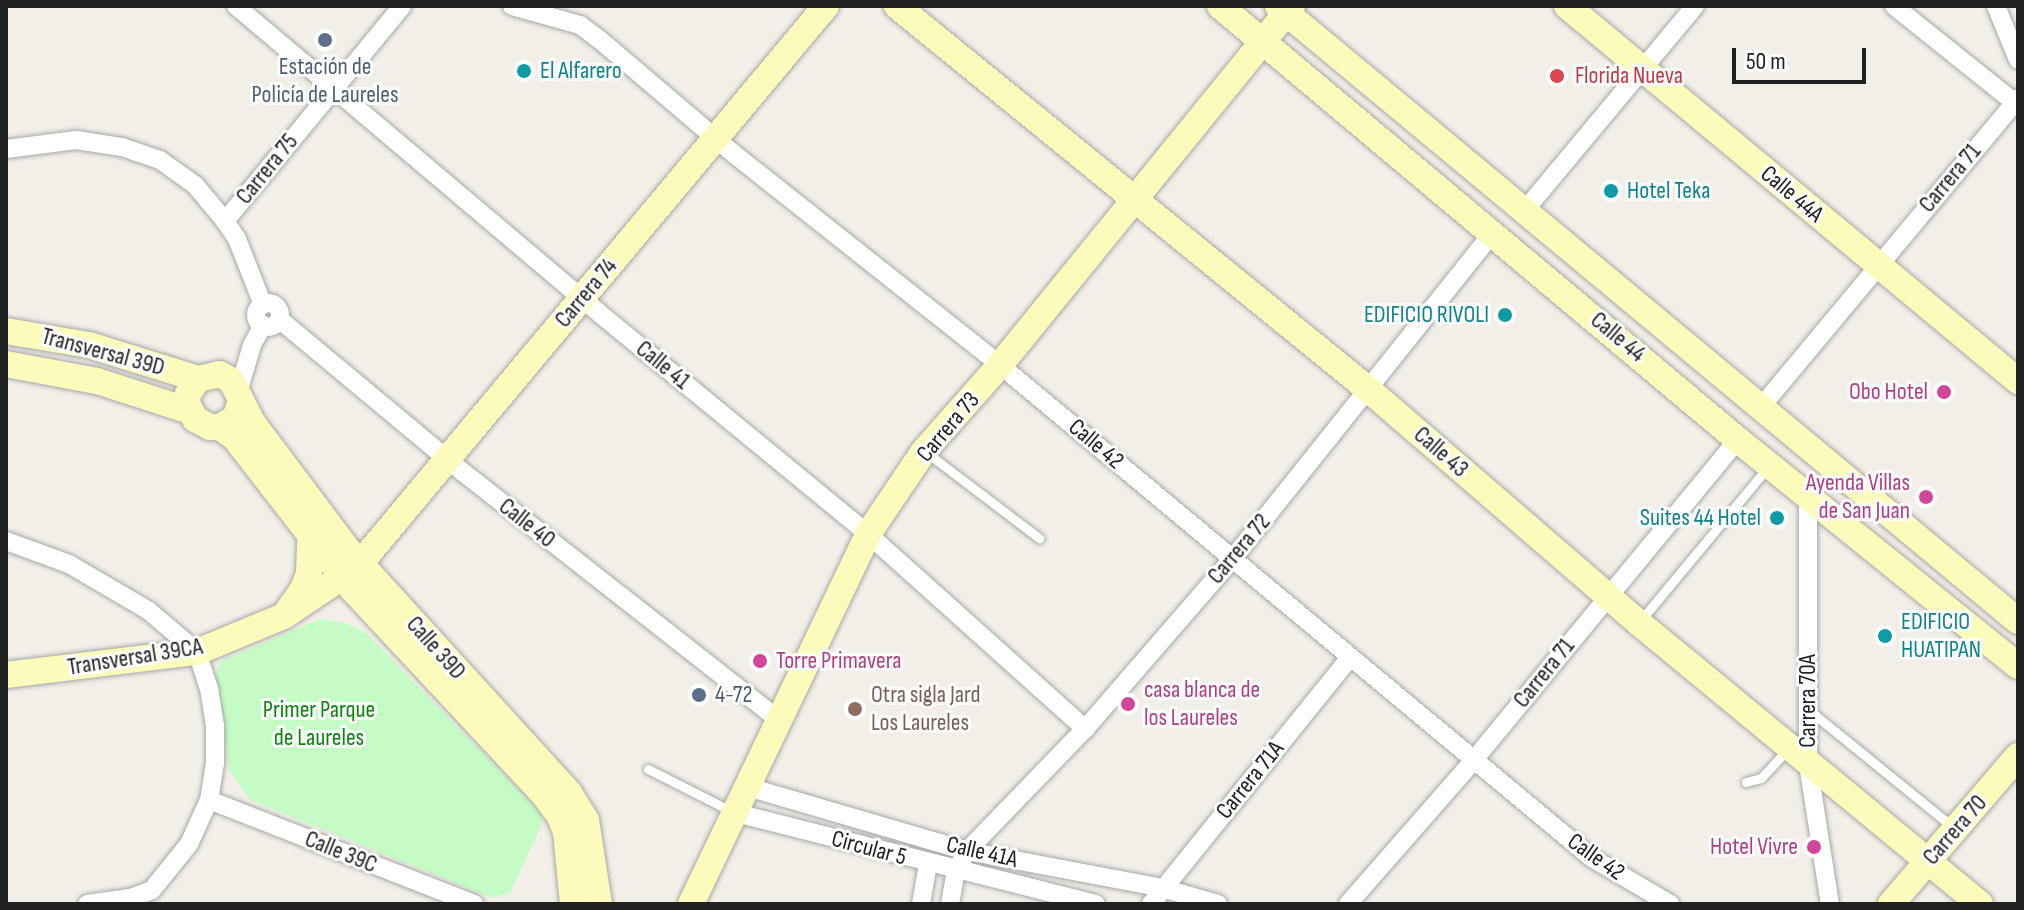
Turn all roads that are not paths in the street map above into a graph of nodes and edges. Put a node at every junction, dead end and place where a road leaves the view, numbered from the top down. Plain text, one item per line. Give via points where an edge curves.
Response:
1 (236, 6) edge
2 (402, 6) edge
3 (512, 6) edge
4 (826, 6) edge
5 (897, 6) edge
6 (1220, 6) edge
7 (1567, 6) edge
8 (1695, 6) edge
9 (1894, 6) edge
10 (1996, 6) edge
11 (1285, 8) edge
12 (1264, 42) junction
13 (2018, 60) edge
14 (1643, 70) junction
15 (334, 88) junction
16 (2016, 100) edge
17 (716, 137) junction
18 (6, 149) edge
19 (1132, 200) junction
20 (1525, 210) junction
21 (225, 221) junction
22 (1493, 232) junction
23 (1877, 265) junction
24 (582, 298) junction
25 (271, 322) junction
26 (6, 331) edge
27 (6, 364) edge
28 (1000, 365) junction
29 (2018, 381) edge
30 (224, 386) junction
31 (1369, 390) junction
32 (1761, 407) junction
33 (190, 411) junction
34 (220, 427) junction
35 (1738, 440) junction
36 (924, 451) junction
37 (447, 459) junction
38 (1769, 465) junction
39 (1808, 496) junction
40 (868, 534) junction
41 (310, 538) junction
42 (1039, 538) dead end
43 (6, 541) edge
44 (1233, 558) junction
45 (351, 570) junction
46 (1608, 595) junction
47 (284, 616) junction
48 (2018, 621) edge
49 (1639, 623) junction
50 (197, 652) junction
51 (1350, 657) junction
52 (2018, 666) edge
53 (6, 675) edge
54 (1808, 709) junction
55 (780, 721) junction
56 (1085, 729) junction
57 (1798, 756) junction
58 (2018, 756) edge
59 (1473, 761) junction
60 (648, 769) dead end
61 (1746, 782) dead end
62 (748, 787) junction
63 (209, 800) junction
64 (736, 813) junction
65 (1955, 829) junction
66 (967, 851) junction
67 (1929, 860) junction
68 (928, 864) junction
69 (956, 871) junction
70 (161, 883) junction
71 (1162, 888) junction
72 (87, 904) edge
73 (165, 904) edge
74 (474, 904) edge
75 (573, 904) edge
76 (599, 904) edge
77 (691, 904) edge
78 (921, 904) edge
79 (950, 904) edge
80 (1096, 904) edge
81 (1151, 904) edge
82 (1218, 904) edge
83 (1348, 904) edge
84 (1670, 904) edge
85 (1830, 904) edge
86 (1891, 904) edge
87 (1980, 904) edge

1 - 15 street, Calle 41
2 - 15 street, Carrera 75
3 - 17 street, Calle 42 via 580,25
4 - 17 street, Carrera 74
5 - 19 street, Calle 43
6 - 12 street, Calle 44
7 - 14 street, Calle 44A
8 - 14 street
9 - 16 street
10 - 13 street
11 - 12 street, Carrera 73
11 - 20 street, Calle 44
12 - 19 street, Carrera 73
12 - 22 street, Calle 44
14 - 20 street
14 - 23 street, Calle 44A
15 - 21 street, Carrera 75
15 - 24 street, Calle 41
16 - 23 street, Carrera 71
17 - 24 street, Carrera 74
17 - 28 street, Calle 42
18 - 21 street via 76,140 141,151 195,185
19 - 28 street, Carrera 73
19 - 31 street, Calle 43
20 - 32 street, Calle 44
21 - 25 street, Calle 40 via 263,305 276,306
22 - 31 street, Carrera 72
22 - 35 street, Calle 44
23 - 29 street, Calle 44A
23 - 32 street, Carrera 71
24 - 37 street, Carrera 74
24 - 40 street, Calle 41
25 - 30 street
25 - 37 street, Calle 40
26 - 30 street, Transversal 39D via 89,345
27 - 33 street, Transversal 39D via 97,381
28 - 36 street, Carrera 73
28 - 44 street, Calle 42
30 - 33 street via 188,394
30 - 34 street via 235,418
30 - 45 street, Calle 39D
31 - 44 street, Carrera 72
31 - 46 street, Calle 43
32 - 48 street, Calle 44
33 - 34 street, Transversal 39D via 202,425
34 - 41 street, Calle 39D via 235,438
35 - 38 street, Calle 44
35 - 46 street, Carrera 71
36 - 40 street, Carrera 73
36 - 42 lane
37 - 45 street, Carrera 74
37 - 55 street, Calle 40
38 - 39 street, Calle 44
38 - 49 lane
39 - 52 street, Calle 44
39 - 54 street, Carrera 70A
40 - 55 street, Carrera 73
40 - 56 street, Calle 41
41 - 45 street, Calle 39D
41 - 47 street via 309,573
43 - 50 street via 110,586
44 - 51 street, Calle 42
44 - 56 street, Carrera 72
45 - 47 street, Transversal 39CA
45 - 75 street, Calle 39D via 560,817
45 - 76 street, Calle 39D via 569,793 586,820
46 - 49 street, Calle 43
46 - 59 street, Carrera 71
47 - 50 street, Transversal 39CA
49 - 57 street, Calle 43
50 - 53 street, Transversal 39CA
50 - 63 street via 215,725
51 - 59 street, Calle 42
51 - 71 street, Carrera 71A
54 - 57 street, Carrera 70A
54 - 65 lane
55 - 62 street, Carrera 73
56 - 66 street, Carrera 72
57 - 61 lane
57 - 67 street, Calle 43
57 - 85 street, Carrera 70A
58 - 65 street, Carrera 70
59 - 83 street, Carrera 71
59 - 84 street, Calle 42 via 1592,858
60 - 64 lane
62 - 64 street, Carrera 73
62 - 66 street, Calle 41A
63 - 70 street via 189,844
63 - 74 street, Calle 39C
64 - 68 street, Circular 5
64 - 77 street, Carrera 73
65 - 67 street, Carrera 70
66 - 68 street, Carrera 72
66 - 69 street, Carrera 72
66 - 71 street, Calle 41A
67 - 86 street, Carrera 70
67 - 87 street, Calle 43
68 - 69 street, Circular 5
68 - 78 street
69 - 79 street, Carrera 72
69 - 80 street, Circular 5
70 - 72 street via 144,894
70 - 73 street
71 - 81 street, Carrera 71A
71 - 82 street, Calle 41A

